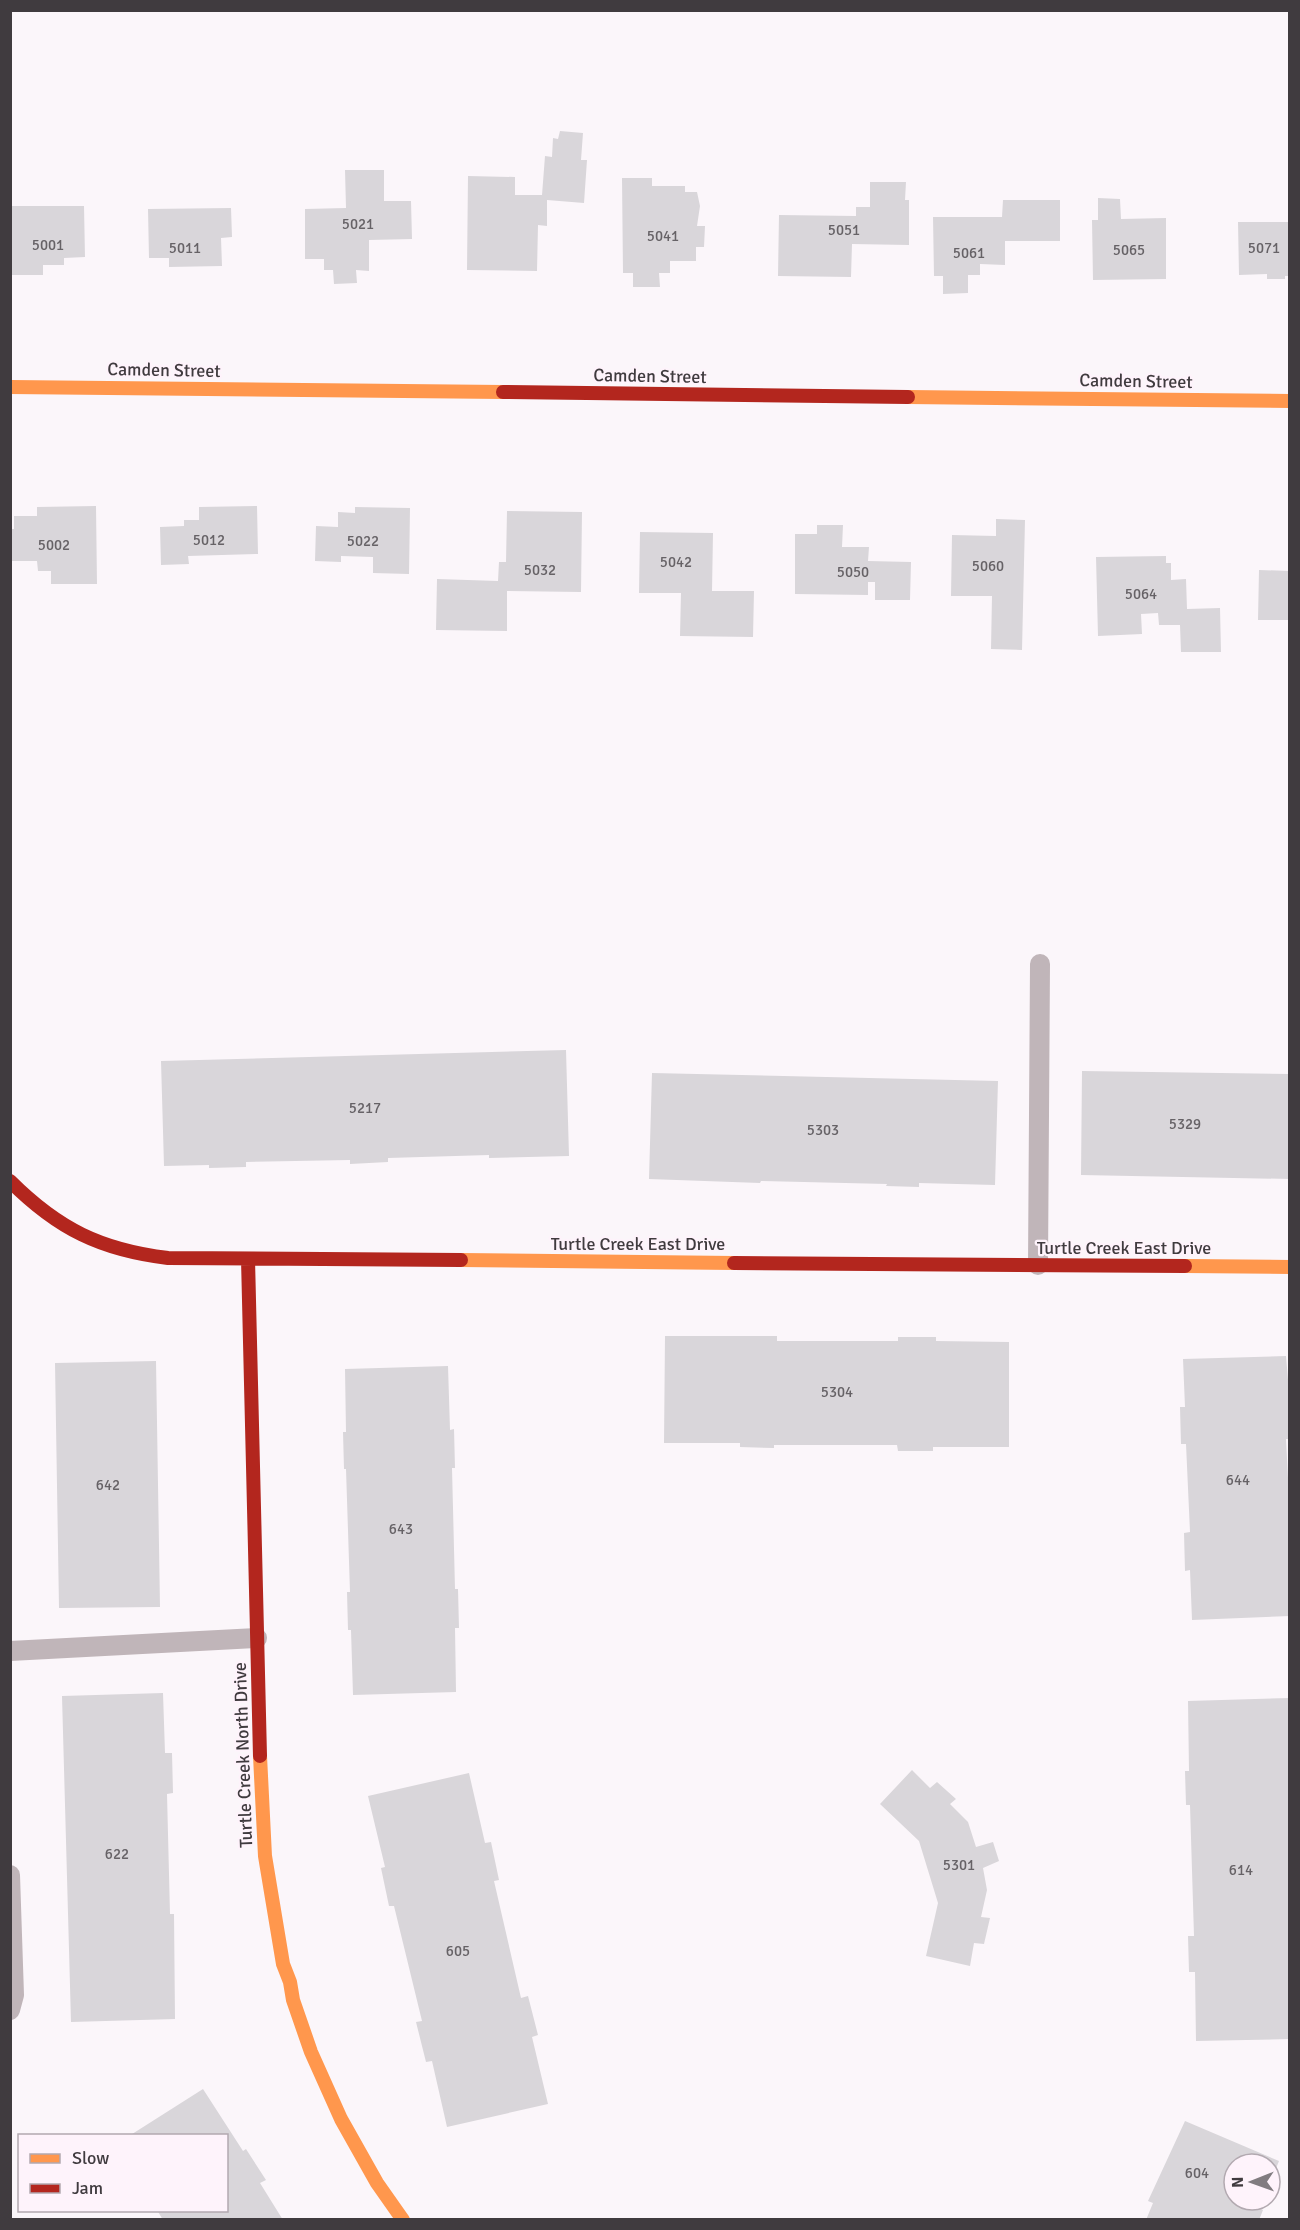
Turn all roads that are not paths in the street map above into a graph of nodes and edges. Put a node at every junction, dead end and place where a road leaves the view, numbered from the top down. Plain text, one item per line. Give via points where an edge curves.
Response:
1 (10, 387) edge
2 (1290, 401) edge
3 (1040, 964) dead end
4 (10, 1180) edge
5 (248, 1259) junction
6 (1038, 1265) junction
7 (1290, 1267) edge
8 (257, 1638) junction
9 (10, 1651) edge
10 (10, 1875) edge
11 (10, 2010) edge
12 (403, 2220) edge

1 - 2 street, Camden Street
3 - 6 lane
4 - 5 street, Turtle Creek East Drive via 35,1207 97,1244 151,1257
5 - 6 street, Turtle Creek East Drive
5 - 8 street, Turtle Creek North Drive
6 - 7 street, Turtle Creek East Drive
8 - 9 lane
8 - 12 street, Turtle Creek North Drive via 265,1856 292,2000 341,2119
10 - 11 lane via 14,1995

